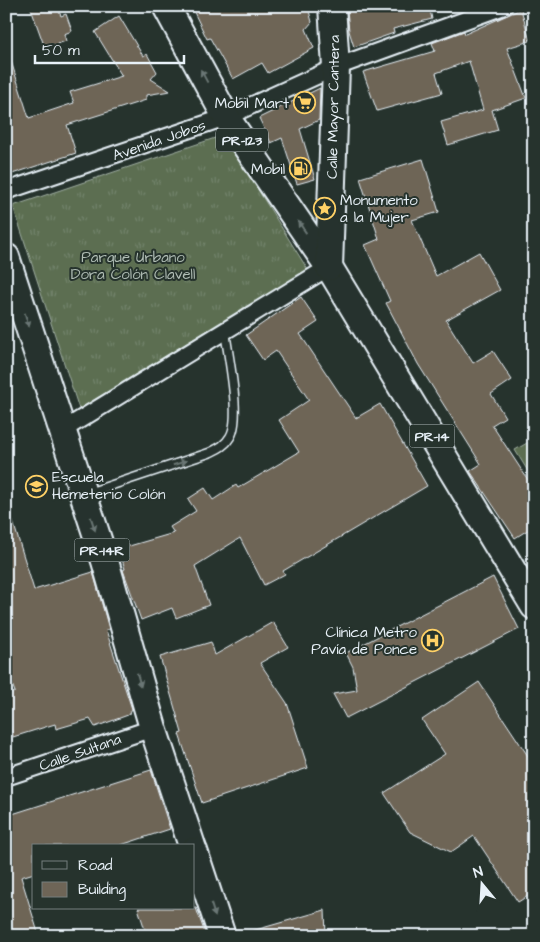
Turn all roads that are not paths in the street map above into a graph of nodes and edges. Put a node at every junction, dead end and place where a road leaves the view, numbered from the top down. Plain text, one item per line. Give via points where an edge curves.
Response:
1 (166, 6) edge
2 (332, 6) edge
3 (504, 6) edge
4 (336, 67) junction
5 (226, 117) junction
6 (6, 191) edge
7 (6, 257) edge
8 (329, 267) junction
9 (225, 331) junction
10 (63, 430) junction
11 (84, 494) junction
12 (534, 606) edge
13 (153, 728) junction
14 (6, 777) edge
15 (191, 844) edge
16 (195, 854) edge
17 (222, 936) edge

5 -> 1 main road, PR-123
2 - 4 main road, Calle Mayor Cantera
3 - 4 street, Avenida Jobos
4 - 5 street, Avenida Jobos
4 - 8 main road, Calle Mayor Cantera
5 - 6 street, Avenida Jobos
8 -> 5 main road, PR-123
7 -> 10 main road, PR-14R
8 - 9 street
8 - 12 main road, PR-14
9 - 10 street
11 -> 9 lane via 209,453 230,437 236,422
10 - 11 main road, PR-14R
11 -> 13 main road, PR-14R
13 - 14 street, Calle Sultana
13 - 15 main road, PR-14R
16 -> 17 main road

